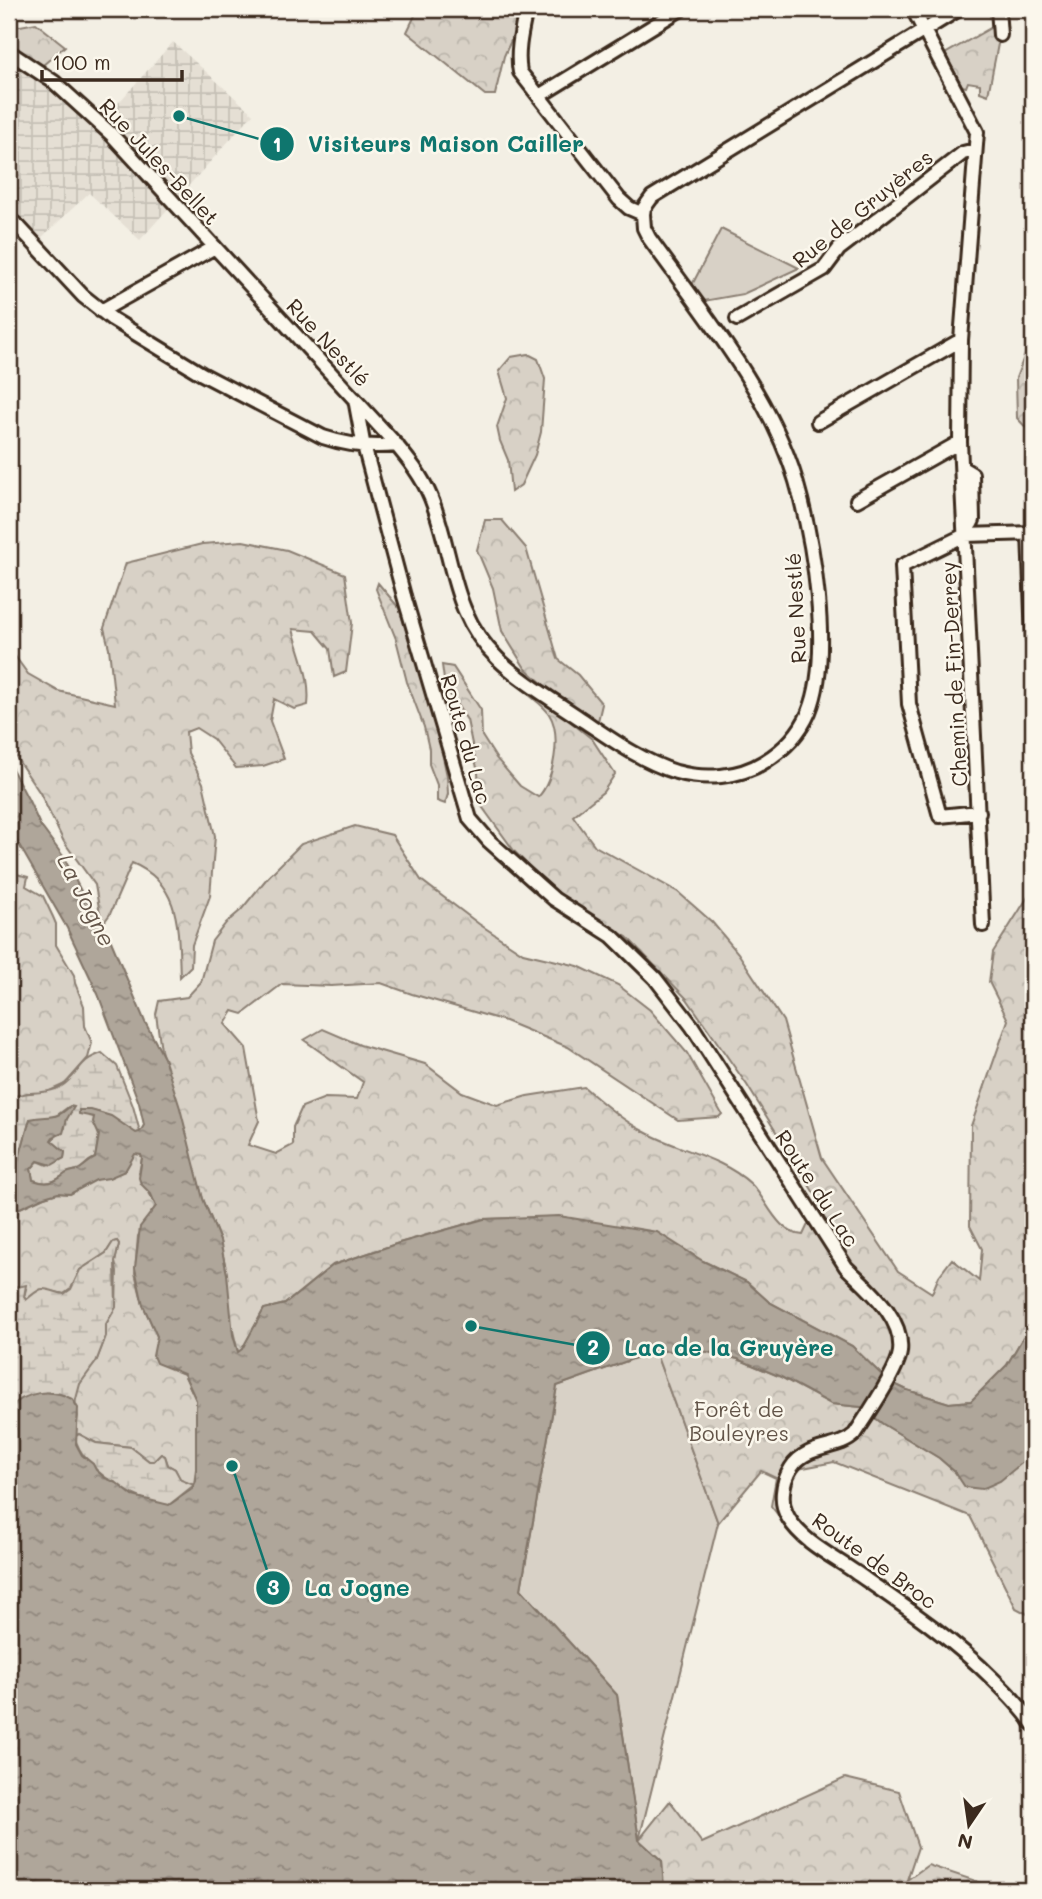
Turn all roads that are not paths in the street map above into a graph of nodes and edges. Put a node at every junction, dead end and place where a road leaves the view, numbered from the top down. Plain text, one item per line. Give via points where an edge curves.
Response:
1 (526, 9) edge
2 (681, 9) edge
3 (913, 9) edge
4 (959, 9) edge
5 (998, 9) edge
6 (925, 30) junction
7 (1000, 35) dead end
8 (9, 52) edge
9 (539, 96) junction
10 (975, 150) junction
11 (643, 214) junction
12 (9, 219) edge
13 (215, 247) junction
14 (101, 311) junction
15 (737, 319) dead end
16 (961, 340) junction
17 (355, 399) junction
18 (818, 422) dead end
19 (960, 442) junction
20 (397, 445) junction
21 (365, 447) junction
22 (856, 500) dead end
23 (965, 530) junction
24 (1031, 533) edge
25 (1033, 640) edge
26 (979, 812) junction
27 (983, 925) dead end
28 (858, 1430) joint
29 (1033, 1724) edge

1 - 9 street via 518,63 524,79
2 - 9 street
3 - 6 street, Chemin de Fin-Derrey
4 - 6 street
5 - 7 street
6 - 10 street, Chemin de Fin-Derrey via 977,132
6 - 11 street via 652,197
8 - 13 street, Rue Jules-Bellet via 54,82 103,126
9 - 11 street via 620,199
10 - 15 street, Rue de Gruyères via 963,153 848,243 824,269
10 - 16 street, Chemin de Fin-Derrey
11 - 20 street, Rue Nestlé via 649,237 736,360 778,432 808,523 818,595 817,686 809,712 784,748 738,773 678,772 634,753 511,670 467,620 430,496
12 - 14 street
13 - 14 street
13 - 17 street, Rue Nestlé
14 - 21 street via 202,374 291,421 323,437
16 - 18 street
16 - 19 street, Chemin de Fin-Derrey
17 - 20 street, Rue Nestlé
17 - 21 street, Route du Lac
19 - 22 street
19 - 23 street, Chemin de Fin-Derrey
20 - 21 street
21 - 28 street, Route du Lac via 470,819 554,899 612,936 656,978 692,1026 846,1267 892,1318 900,1354
23 - 24 street
23 - 26 street, Chemin de Fin-Derrey
23 - 26 street, Chemin de Fin-Derrey via 902,566 906,649 909,704 940,816
24 - 25 street
26 - 27 street, Chemin de Fin-Derrey
28 - 29 street, Route de Broc via 848,1440 816,1449 795,1462 783,1492 788,1518 816,1545 956,1643

